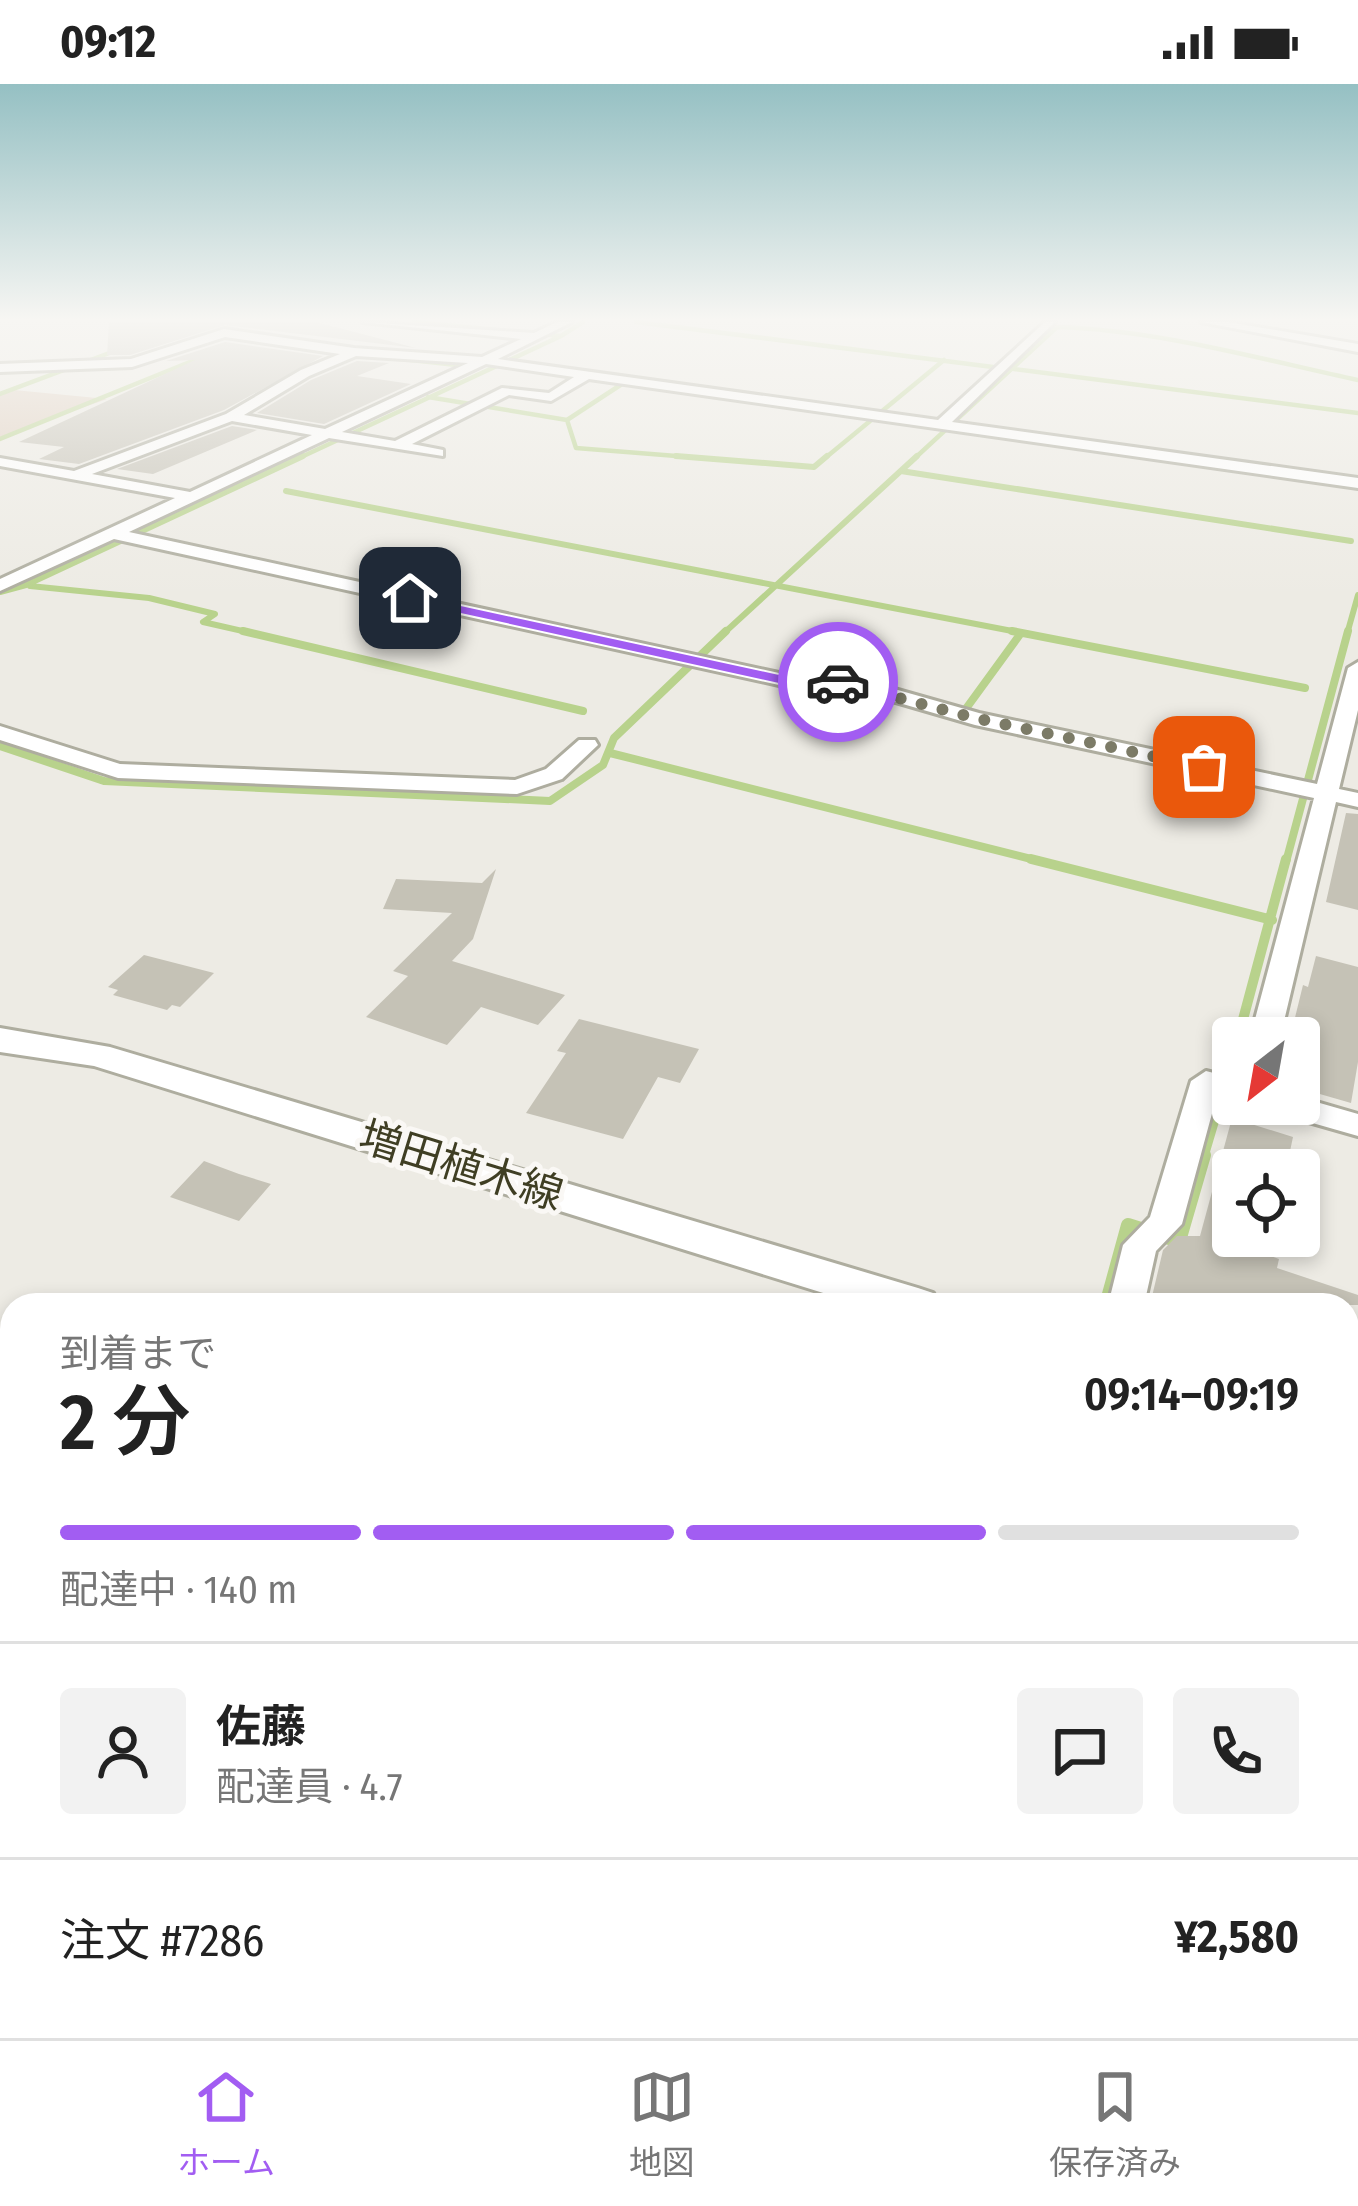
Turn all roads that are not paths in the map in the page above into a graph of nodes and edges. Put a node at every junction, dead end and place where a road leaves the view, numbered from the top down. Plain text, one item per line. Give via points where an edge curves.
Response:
1 (236, 413) edge
2 (386, 413) edge
3 (462, 413) edge
4 (853, 413) edge
5 (961, 413) edge
6 (231, 416) junction
7 (948, 426) junction
8 (338, 436) junction
9 (398, 446) junction
10 (438, 453) dead end
11 (0, 462) edge
12 (79, 474) junction
13 (1358, 483) edge
14 (193, 497) junction
15 (114, 534) junction
16 (0, 586) edge
17 (1358, 668) edge
18 (0, 734) edge
19 (582, 749) dead end
20 (1312, 790) junction
21 (1358, 800) edge
22 (1269, 1017) edge
23 (0, 1040) edge
24 (1212, 1103) edge
25 (1320, 1114) edge
26 (1358, 1125) edge
27 (879, 1293) edge
28 (1130, 1293) edge

1 - 6 street
2 - 8 street
3 - 9 street
4 - 7 street
5 - 7 street
6 - 8 street
6 - 12 street
7 - 13 street
8 - 9 street
8 - 14 street
9 - 10 street
11 - 12 street
12 - 14 street
14 - 15 street
15 - 16 street
15 - 20 street via 788,681 859,685
17 - 20 street
18 - 19 street via 118,771 517,787 554,774
20 - 21 street
20 - 22 street
23 - 27 street, 増田植木線 via 97,1055
24 - 28 street
25 - 26 street

